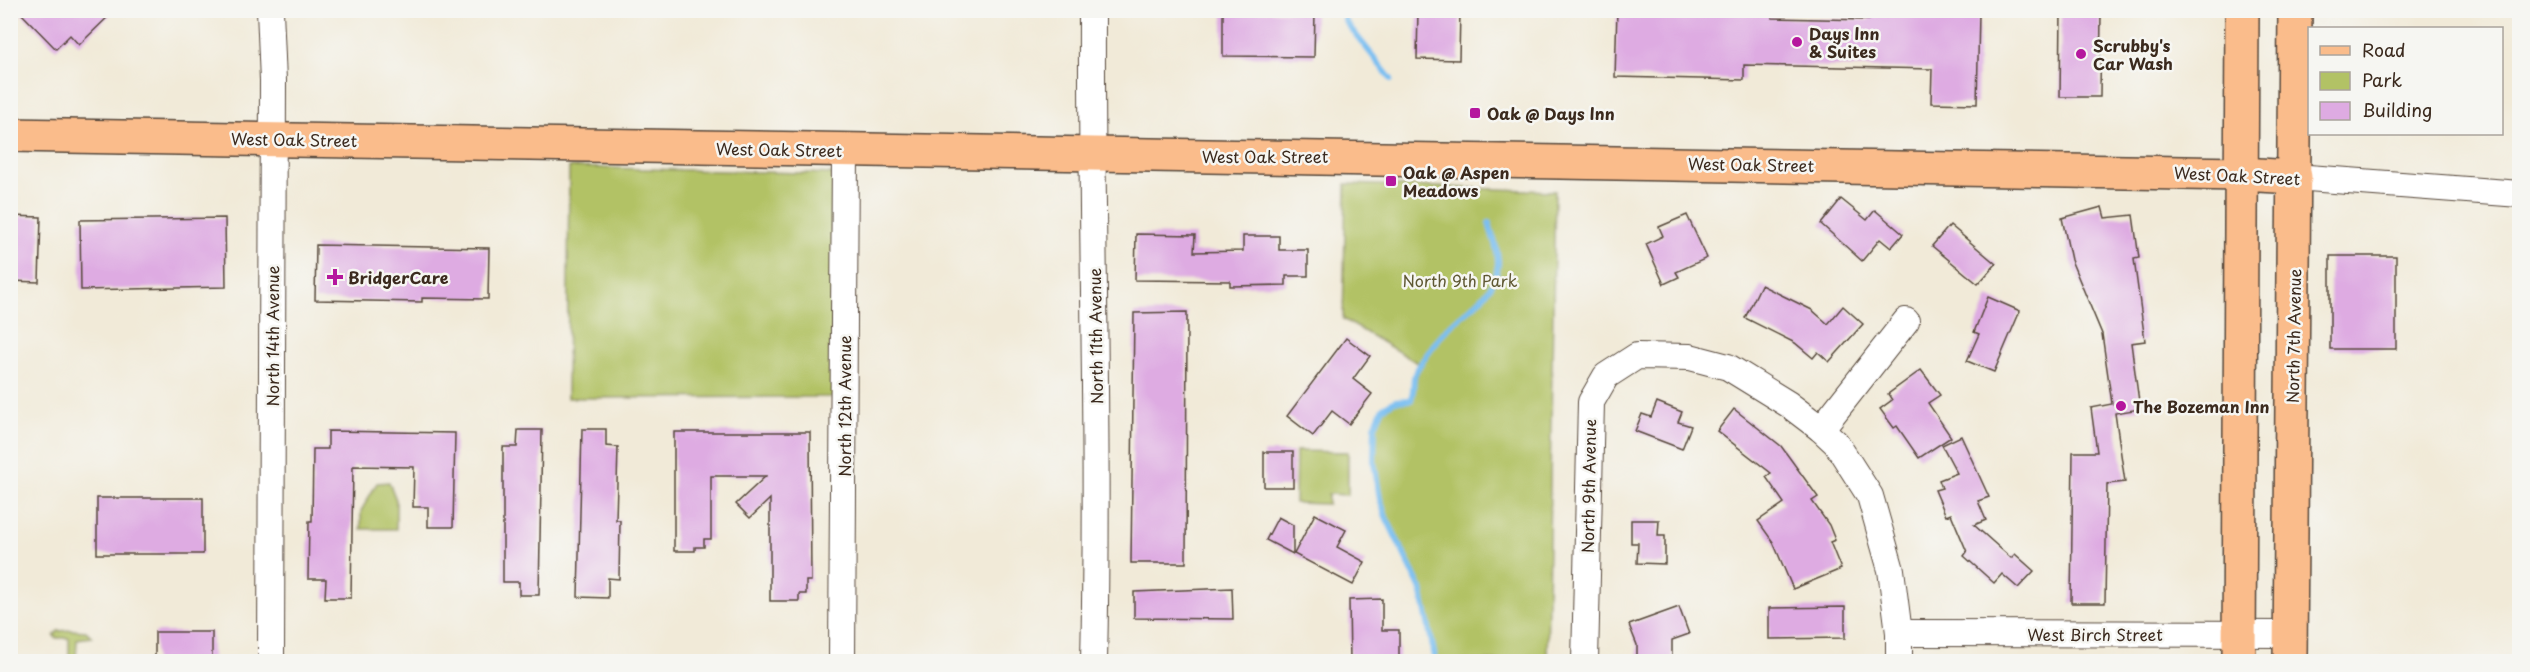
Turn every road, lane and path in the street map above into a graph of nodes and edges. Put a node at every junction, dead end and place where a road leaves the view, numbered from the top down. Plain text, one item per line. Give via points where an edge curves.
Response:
1 (270, 10) edge
2 (1092, 10) edge
3 (2242, 10) edge
4 (2295, 10) edge
5 (10, 135) edge
6 (273, 139) junction
7 (845, 150) junction
8 (1091, 154) junction
9 (2241, 174) junction
10 (2295, 177) junction
11 (2520, 194) edge
12 (1906, 321) dead end
13 (1821, 429) junction
14 (1899, 633) junction
15 (2239, 648) edge
16 (2290, 648) edge
17 (271, 662) edge
18 (842, 662) edge
19 (1094, 662) edge
20 (1585, 662) edge
21 (1899, 662) edge

1 - 6 street, North 14th Avenue
2 - 8 street, North 11th Avenue
3 - 9 main road
4 - 10 main road, North 7th Avenue
5 - 6 main road, West Oak Street
6 - 7 main road, West Oak Street
6 - 17 street, North 14th Avenue
7 - 8 main road, West Oak Street
7 - 18 street, North 12th Avenue
8 - 9 main road, West Oak Street
8 - 19 street, North 11th Avenue via 1096,404
9 - 10 main road, West Oak Street
9 - 15 main road
10 - 11 street, West Oak Street
10 - 16 main road, North 7th Avenue
12 - 13 street
13 - 14 street, North 9th Avenue via 1836,443 1870,496 1892,570
13 - 20 street, North 9th Avenue via 1728,367 1690,357 1637,356 1605,376 1591,402
14 - 15 street, West Birch Street
14 - 21 street, North 9th Avenue
15 - 16 street, West Birch Street

